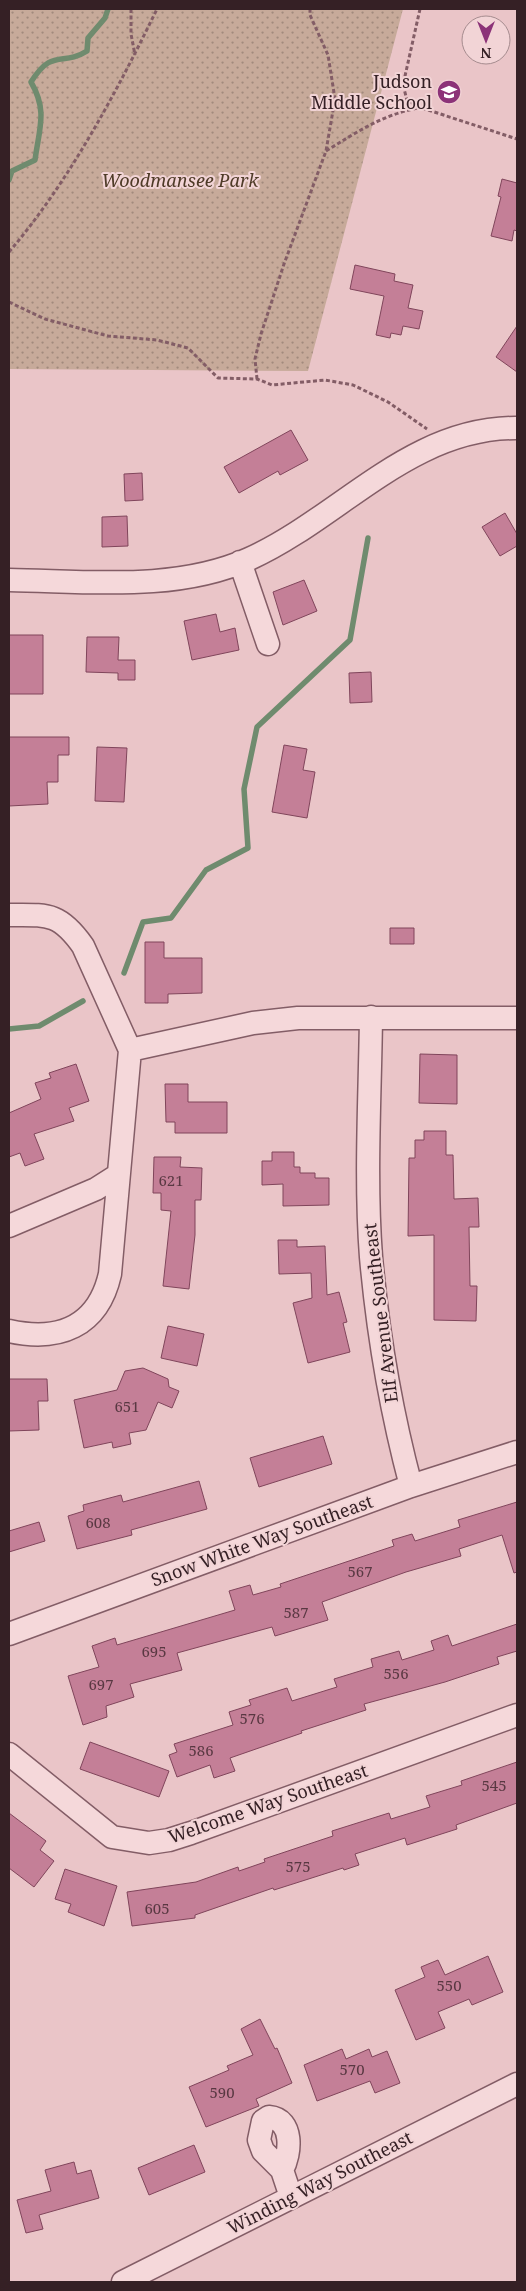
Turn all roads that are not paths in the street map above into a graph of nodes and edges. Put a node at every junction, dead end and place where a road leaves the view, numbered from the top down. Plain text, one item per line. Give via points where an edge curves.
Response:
1 (517, 428) edge
2 (240, 562) junction
3 (9, 580) edge
4 (268, 644) dead end
5 (9, 915) edge
6 (371, 1018) junction
7 (517, 1018) edge
8 (130, 1050) junction
9 (118, 1175) junction
10 (9, 1226) edge
11 (9, 1332) edge
12 (517, 1452) edge
13 (411, 1486) junction
14 (9, 1634) edge
15 (517, 1715) edge
16 (9, 1754) edge
17 (517, 2084) edge
18 (282, 2170) dead end
19 (291, 2197) junction
20 (123, 2282) edge

1 - 2 street via 480,431 442,442 398,466 269,549
2 - 3 street via 167,579
2 - 4 street
5 - 8 street via 48,916 59,920 76,936
6 - 7 street
6 - 8 street via 276,1020
6 - 13 street, Elf Avenue Southeast via 371,1257 386,1377
8 - 9 street
9 - 10 street via 96,1189
9 - 11 street via 110,1274 107,1290 99,1304 70,1329 56,1334
12 - 13 street, Snow White Way Southeast
13 - 14 street, Snow White Way Southeast
15 - 16 street, Welcome Way Southeast via 184,1835 149,1843 112,1837
17 - 19 street, Winding Way Southeast
18 - 19 street
19 - 20 street, Winding Way Southeast

